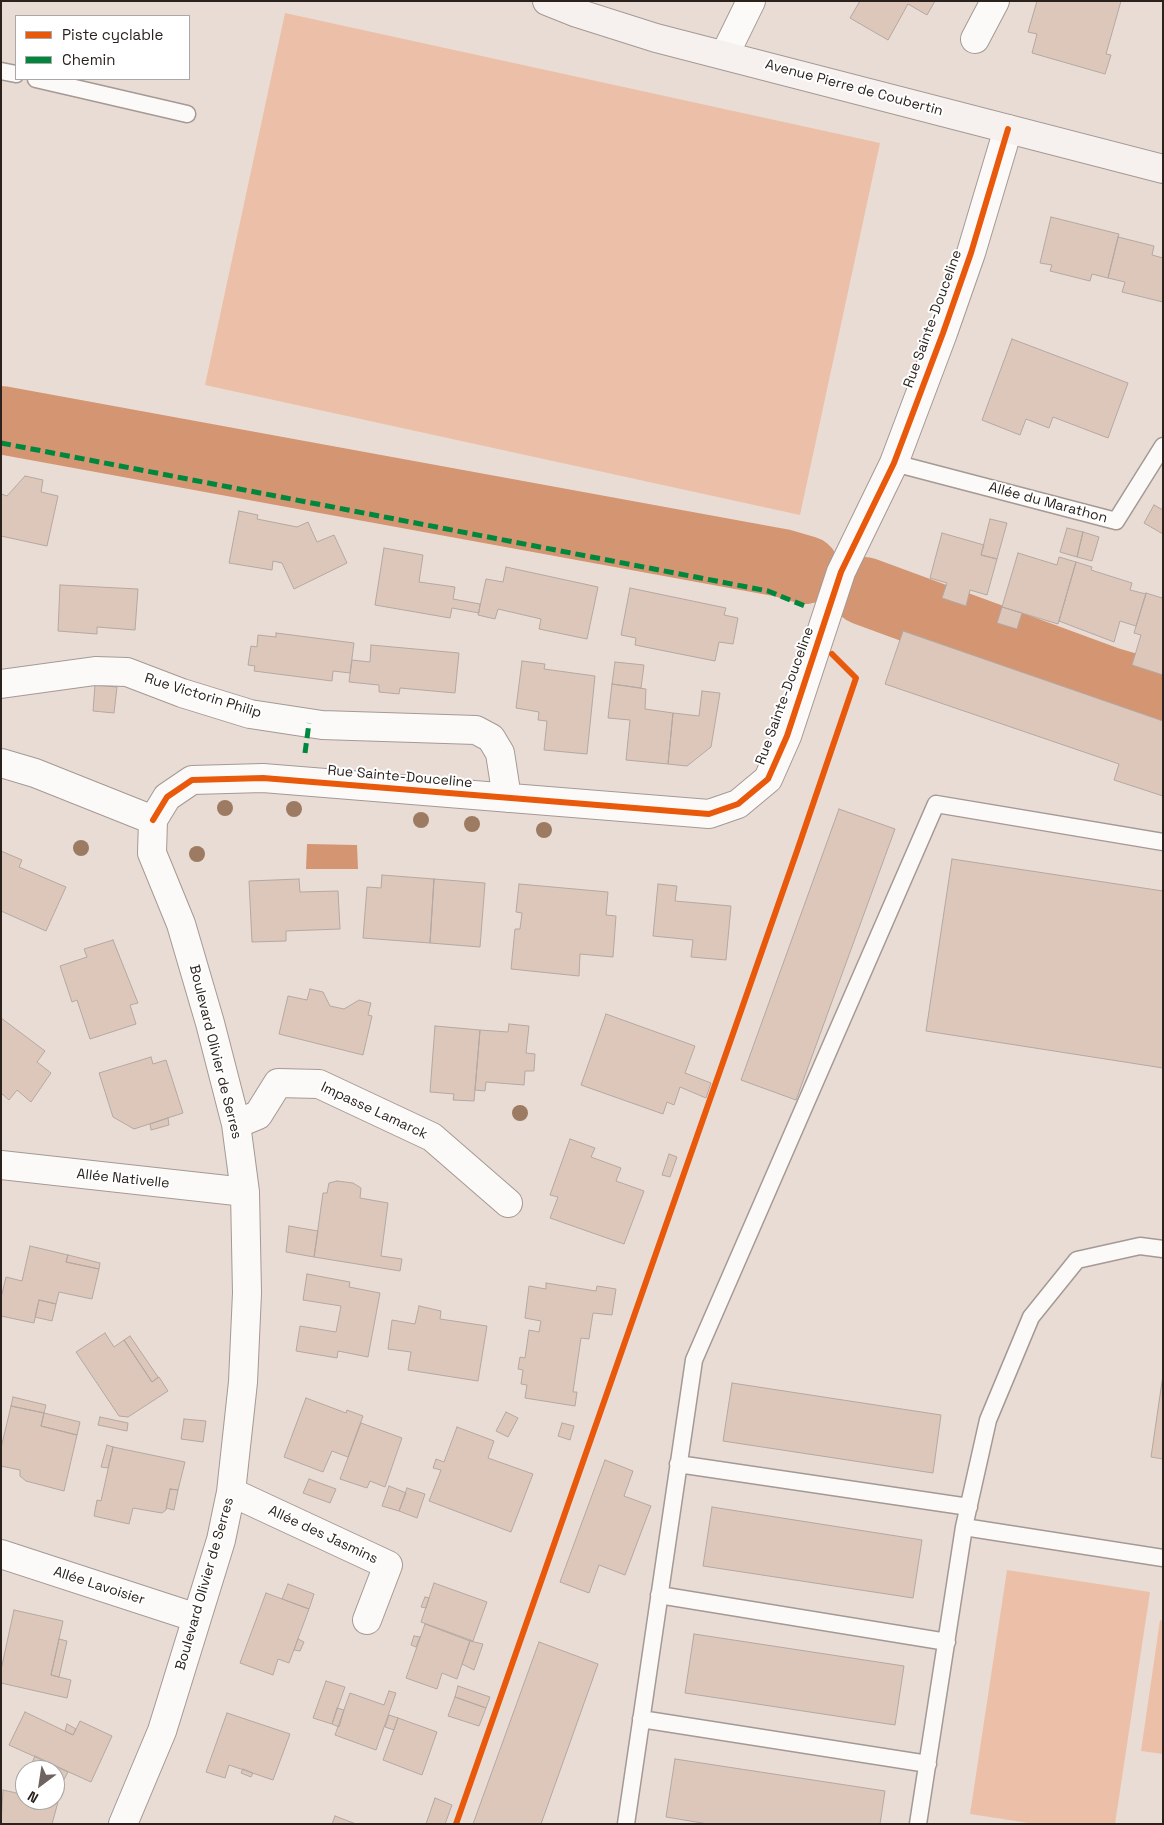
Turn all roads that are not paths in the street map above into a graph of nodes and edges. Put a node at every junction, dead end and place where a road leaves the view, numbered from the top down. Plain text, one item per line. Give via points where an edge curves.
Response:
1 (547, 1) edge
2 (751, 1) edge
3 (994, 1) edge
4 (975, 39) dead end
5 (725, 54) junction
6 (1, 71) edge
7 (15, 74) edge
8 (40, 80) edge
9 (188, 114) dead end
10 (1008, 129) junction
11 (1163, 168) edge
12 (1163, 446) edge
13 (894, 463) junction
14 (1, 684) edge
15 (1, 762) edge
16 (507, 798) junction
17 (152, 820) junction
18 (1163, 842) edge
19 (236, 1124) junction
20 (1, 1165) edge
21 (245, 1192) junction
22 (508, 1203) dead end
23 (1163, 1250) edge
24 (678, 1464) junction
25 (231, 1492) junction
26 (969, 1508) junction
27 (964, 1527) junction
28 (1, 1554) edge
29 (1163, 1558) edge
30 (659, 1595) junction
31 (197, 1618) junction
32 (367, 1620) dead end
33 (947, 1642) junction
34 (641, 1719) junction
35 (928, 1764) junction
36 (123, 1824) edge
37 (626, 1824) edge
38 (918, 1824) edge

1 - 5 street, Avenue Pierre de Coubertin via 656,38
2 - 5 street
3 - 4 street
5 - 10 street, Avenue Pierre de Coubertin
6 - 7 lane
8 - 9 lane
10 - 11 street, Avenue Pierre de Coubertin
10 - 13 street, Rue Sainte-Douceline via 971,253
12 - 13 lane, Allée du Marathon via 1116,521
13 - 16 street, Rue Sainte-Douceline via 841,572 787,736 768,779 738,804 709,814
14 - 16 street, Rue Victorin Philip via 95,671 127,672 250,714 280,719 322,725 476,730 491,738 500,753
15 - 17 street
16 - 17 street, Rue Sainte-Douceline via 263,778 192,780 167,797
17 - 19 street, Boulevard Olivier de Serres via 152,853 180,924
18 - 24 lane via 936,804 694,1360
19 - 21 street, Boulevard Olivier de Serres
19 - 22 street, Impasse Lamarck via 258,1115 278,1083 319,1084 432,1137
20 - 21 street, Allée Nativelle
21 - 25 street, Boulevard Olivier de Serres via 247,1292 243,1382
23 - 26 lane via 1140,1246 1077,1260 1031,1317 988,1420
24 - 26 lane
24 - 30 lane
25 - 31 street, Boulevard Olivier de Serres via 221,1540
25 - 32 street, Allée des Jasmins via 388,1565
26 - 27 lane
27 - 29 lane
27 - 33 lane
28 - 31 street, Allée Lavoisier
30 - 33 lane
30 - 34 lane
31 - 36 street, Boulevard Olivier de Serres via 162,1731
33 - 35 lane
34 - 35 lane
34 - 37 lane
35 - 38 lane

